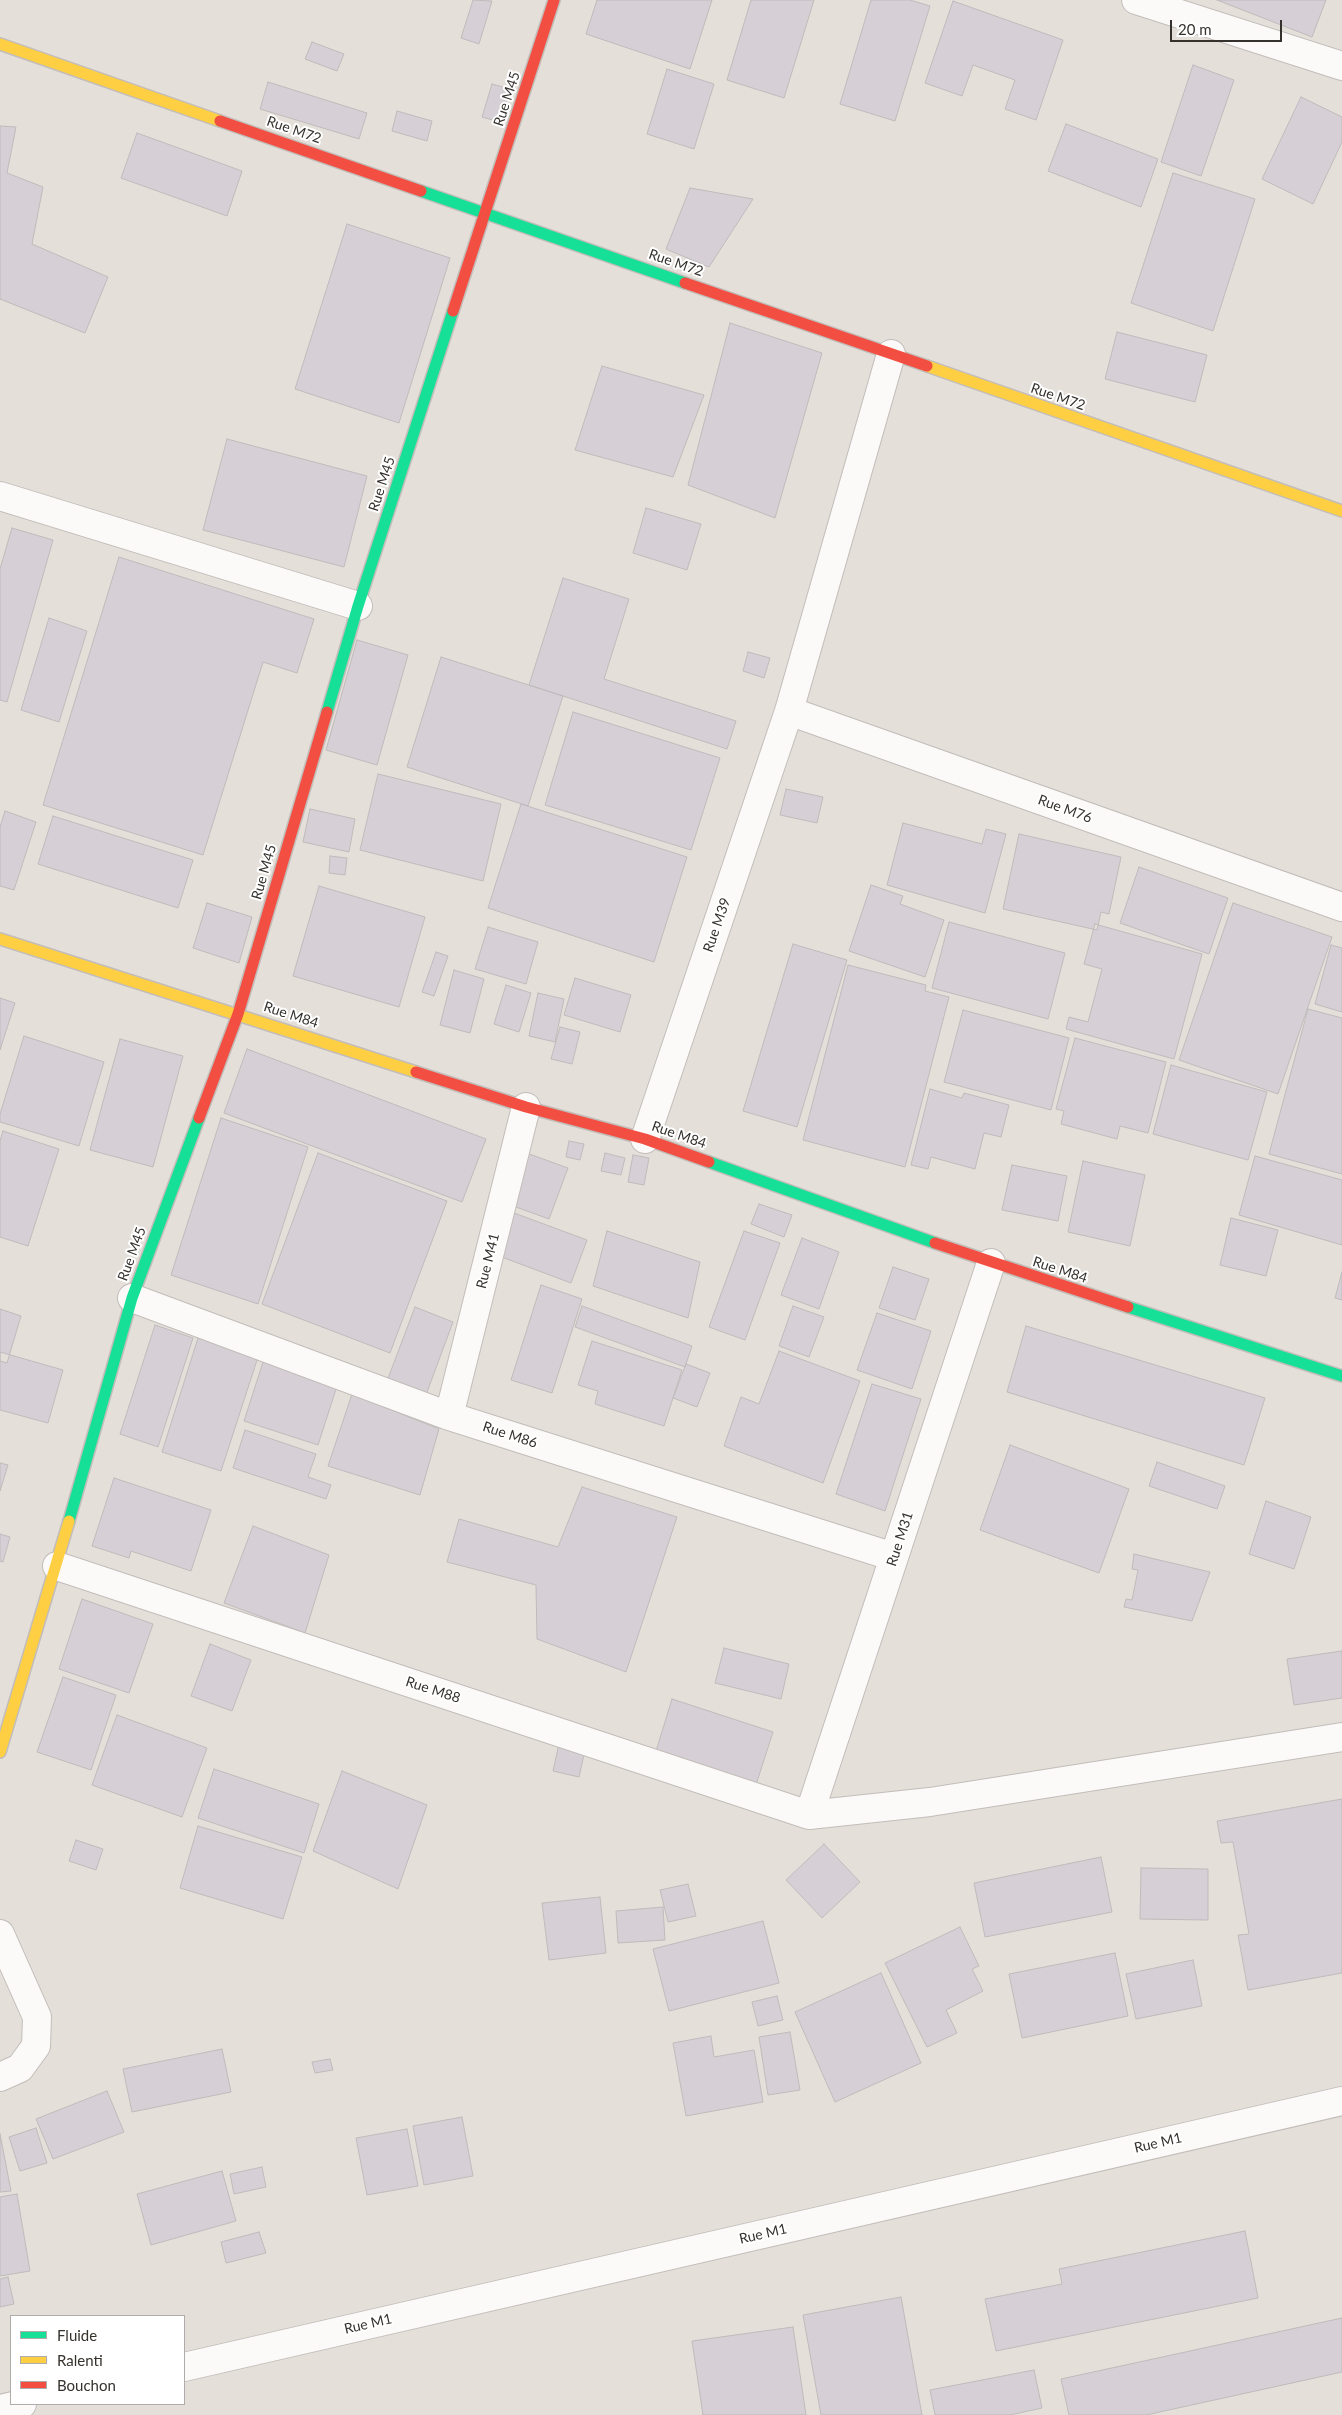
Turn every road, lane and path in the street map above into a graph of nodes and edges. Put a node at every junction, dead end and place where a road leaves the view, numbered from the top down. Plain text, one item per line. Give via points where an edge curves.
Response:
1 (554, 0) edge
2 (1136, 0) edge
3 (0, 44) edge
4 (1342, 66) edge
5 (487, 213) junction
6 (891, 354) junction
7 (0, 496) edge
8 (1342, 512) edge
9 (358, 606) junction
10 (789, 710) junction
11 (1342, 908) edge
12 (0, 939) edge
13 (238, 1014) junction
14 (526, 1107) junction
15 (645, 1139) junction
16 (991, 1263) junction
17 (132, 1298) junction
18 (1342, 1376) edge
19 (449, 1416) junction
20 (894, 1557) junction
21 (56, 1566) junction
22 (1342, 1737) edge
23 (0, 1752) edge
24 (809, 1815) junction
25 (0, 1934) edge
26 (0, 2077) edge
27 (1342, 2101) edge
28 (185, 2367) edge
29 (18, 2405) edge
30 (0, 2409) edge

1 - 5 street, Rue M45
2 - 4 street
3 - 5 street, Rue M72
5 - 6 street, Rue M72
5 - 9 street, Rue M45
6 - 8 street, Rue M72
6 - 10 street, Rue M39
7 - 9 street
9 - 13 street, Rue M45
10 - 11 street, Rue M76
10 - 15 street, Rue M39
12 - 13 street, Rue M84
13 - 14 street, Rue M84
13 - 17 street, Rue M45
14 - 15 street, Rue M84
14 - 19 street, Rue M41
15 - 16 street, Rue M84
16 - 18 street, Rue M84
16 - 20 street, Rue M31
17 - 19 street, Rue M86
17 - 21 street, Rue M45
19 - 20 street, Rue M86
20 - 24 street, Rue M31
21 - 23 street, Rue M45
21 - 24 street, Rue M88
22 - 24 street via 930,1802
25 - 26 street via 37,2017 36,2046 20,2068
27 - 28 street, Rue M1
29 - 30 street

